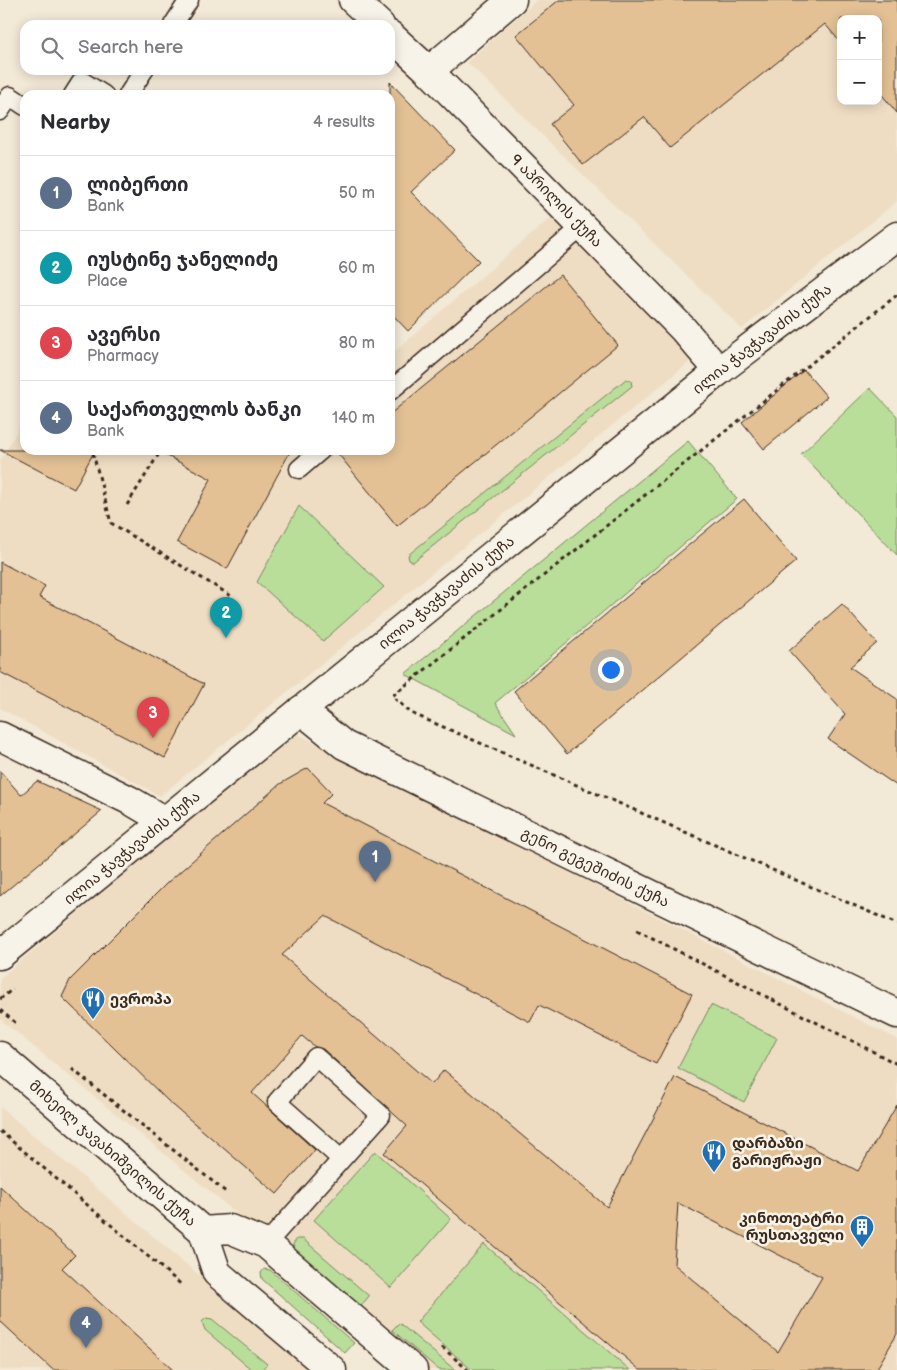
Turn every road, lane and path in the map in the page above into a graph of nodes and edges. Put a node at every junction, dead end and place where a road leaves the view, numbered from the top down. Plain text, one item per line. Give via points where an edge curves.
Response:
1 (189, 0) edge
2 (353, 0) edge
3 (512, 0) edge
4 (176, 20) edge
5 (375, 20) edge
6 (395, 40) edge
7 (429, 71) junction
8 (141, 75) edge
9 (76, 90) edge
10 (96, 90) edge
11 (131, 90) edge
12 (20, 103) edge
13 (0, 111) edge
14 (582, 228) junction
15 (897, 236) edge
16 (897, 295) edge
17 (719, 371) junction
18 (395, 387) edge
19 (93, 455) edge
20 (158, 455) edge
21 (315, 455) edge
22 (299, 469) dead end
23 (127, 505) dead end
24 (233, 597) dead end
25 (301, 710) junction
26 (0, 736) edge
27 (165, 821) junction
28 (897, 924) edge
29 (634, 928) dead end
30 (0, 955) edge
31 (15, 987) dead end
32 (0, 999) edge
33 (0, 1010) edge
34 (897, 1014) edge
35 (23, 1029) dead end
36 (0, 1056) edge
37 (897, 1064) edge
38 (69, 1066) dead end
39 (0, 1130) edge
40 (341, 1159) junction
41 (230, 1196) dead end
42 (203, 1231) junction
43 (266, 1244) junction
44 (188, 1291) dead end
45 (440, 1346) dead end
46 (332, 1370) edge
47 (413, 1370) edge
48 (468, 1370) edge

1 - 4 lane
2 - 5 street
3 - 7 street
6 - 7 street, 9 აპრილის ქუჩა
7 - 14 street, 9 აპრილის ქუჩა
8 - 11 lane
9 - 10 lane via 82,81
12 - 13 lane via 10,96
14 - 17 street, 9 აპრილის ქუჩა via 683,329
14 - 18 lane
15 - 17 street, ილია ჭავჭავაძის ქუჩა
16 - 28 path via 392,696 411,713
17 - 25 street, ილია ჭავჭავაძის ქუჩა
19 - 24 path via 111,523
20 - 23 path
21 - 22 lane
25 - 27 street, ილია ჭავჭავაძის ქუჩა
25 - 34 street, გენო გეგეშიძის ქუჩა via 344,745
26 - 27 street
27 - 30 street, ილია ჭავჭავაძის ქუჩა
29 - 37 path
31 - 32 path
33 - 35 path
36 - 42 street, მიხეილ ჯავახიშვილის ქუჩა
38 - 41 path
39 - 44 path
40 - 40 lane via 277,1102 316,1057 381,1115
40 - 43 lane
42 - 43 street, მიხეილ ჯავახიშვილის ქუჩა via 230,1229
42 - 46 street, მიხეილ ჯავახიშვილის ქუჩა via 217,1273
43 - 47 street, მიხეილ ჯავახიშვილის ქუჩა
45 - 48 path

